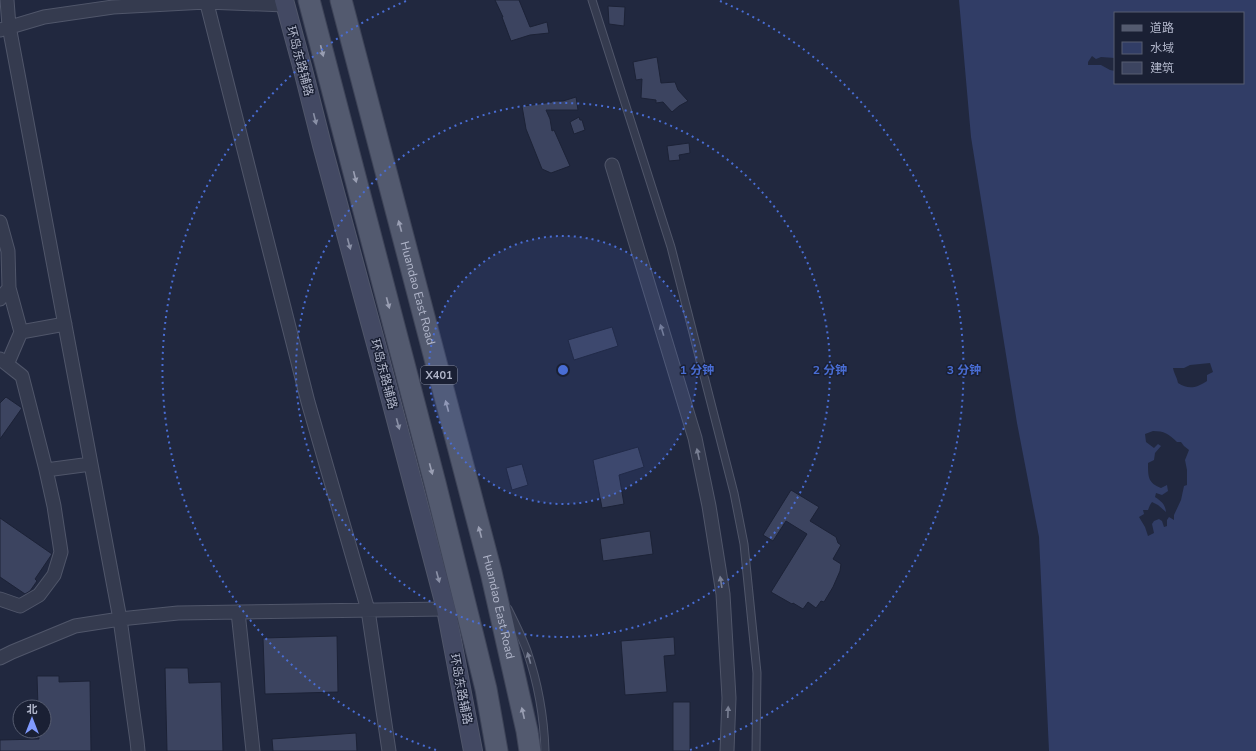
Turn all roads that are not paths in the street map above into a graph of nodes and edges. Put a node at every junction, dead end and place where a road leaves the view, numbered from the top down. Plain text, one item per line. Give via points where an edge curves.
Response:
1 (7, 0) edge
2 (309, 0) edge
3 (341, 0) edge
4 (592, 0) edge
5 (206, 1) edge
6 (284, 2) edge
7 (5, 28) edge
8 (303, 70) junction
9 (612, 165) dead end
10 (0, 222) edge
11 (9, 288) junction
12 (0, 299) edge
13 (65, 324) junction
14 (21, 332) junction
15 (2, 360) edge
16 (91, 464) junction
17 (46, 470) junction
18 (422, 518) junction
19 (491, 572) junction
20 (460, 585) junction
21 (0, 599) edge
22 (446, 609) junction
23 (368, 610) junction
24 (238, 612) junction
25 (120, 618) junction
26 (0, 658) edge
27 (486, 689) junction
28 (138, 751) edge
29 (254, 751) edge
30 (389, 751) edge
31 (473, 751) edge
32 (487, 751) edge
33 (497, 751) edge
34 (530, 751) edge
35 (545, 751) edge
36 (727, 751) edge
37 (756, 751) edge

1 - 7 street
2 - 8 street
2 -> 20 main road, X401
19 -> 3 main road, Huandao East Road / X401
4 - 37 lane via 670,247 734,493 744,544 757,674
5 - 6 street
5 - 7 street via 112,6 44,17
5 - 23 street via 308,402
6 - 8 street, 环岛东路辅路
7 - 13 street
8 -> 18 street, 环岛东路辅路
36 -> 9 street via 729,698 722,594 709,506 695,438
10 - 11 street via 8,251
11 - 12 street
11 - 14 street
13 - 14 street
13 - 16 street
14 - 15 street via 9,360
15 - 17 street via 22,376
16 - 17 street
16 - 25 street
17 - 21 street via 61,552 54,575 39,595 20,606
18 - 20 street
18 -> 22 street, 环岛东路辅路
34 -> 19 main road, Huandao East Road / X401
35 -> 19 lane via 536,681 527,650
20 - 27 main road, X401
22 - 23 street
22 - 31 street, 环岛东路辅路
23 - 24 street
23 - 30 street
24 - 25 street via 178,613
24 - 29 street
25 - 26 street via 75,626
25 - 28 street
27 - 32 street
27 - 33 main road, X401

